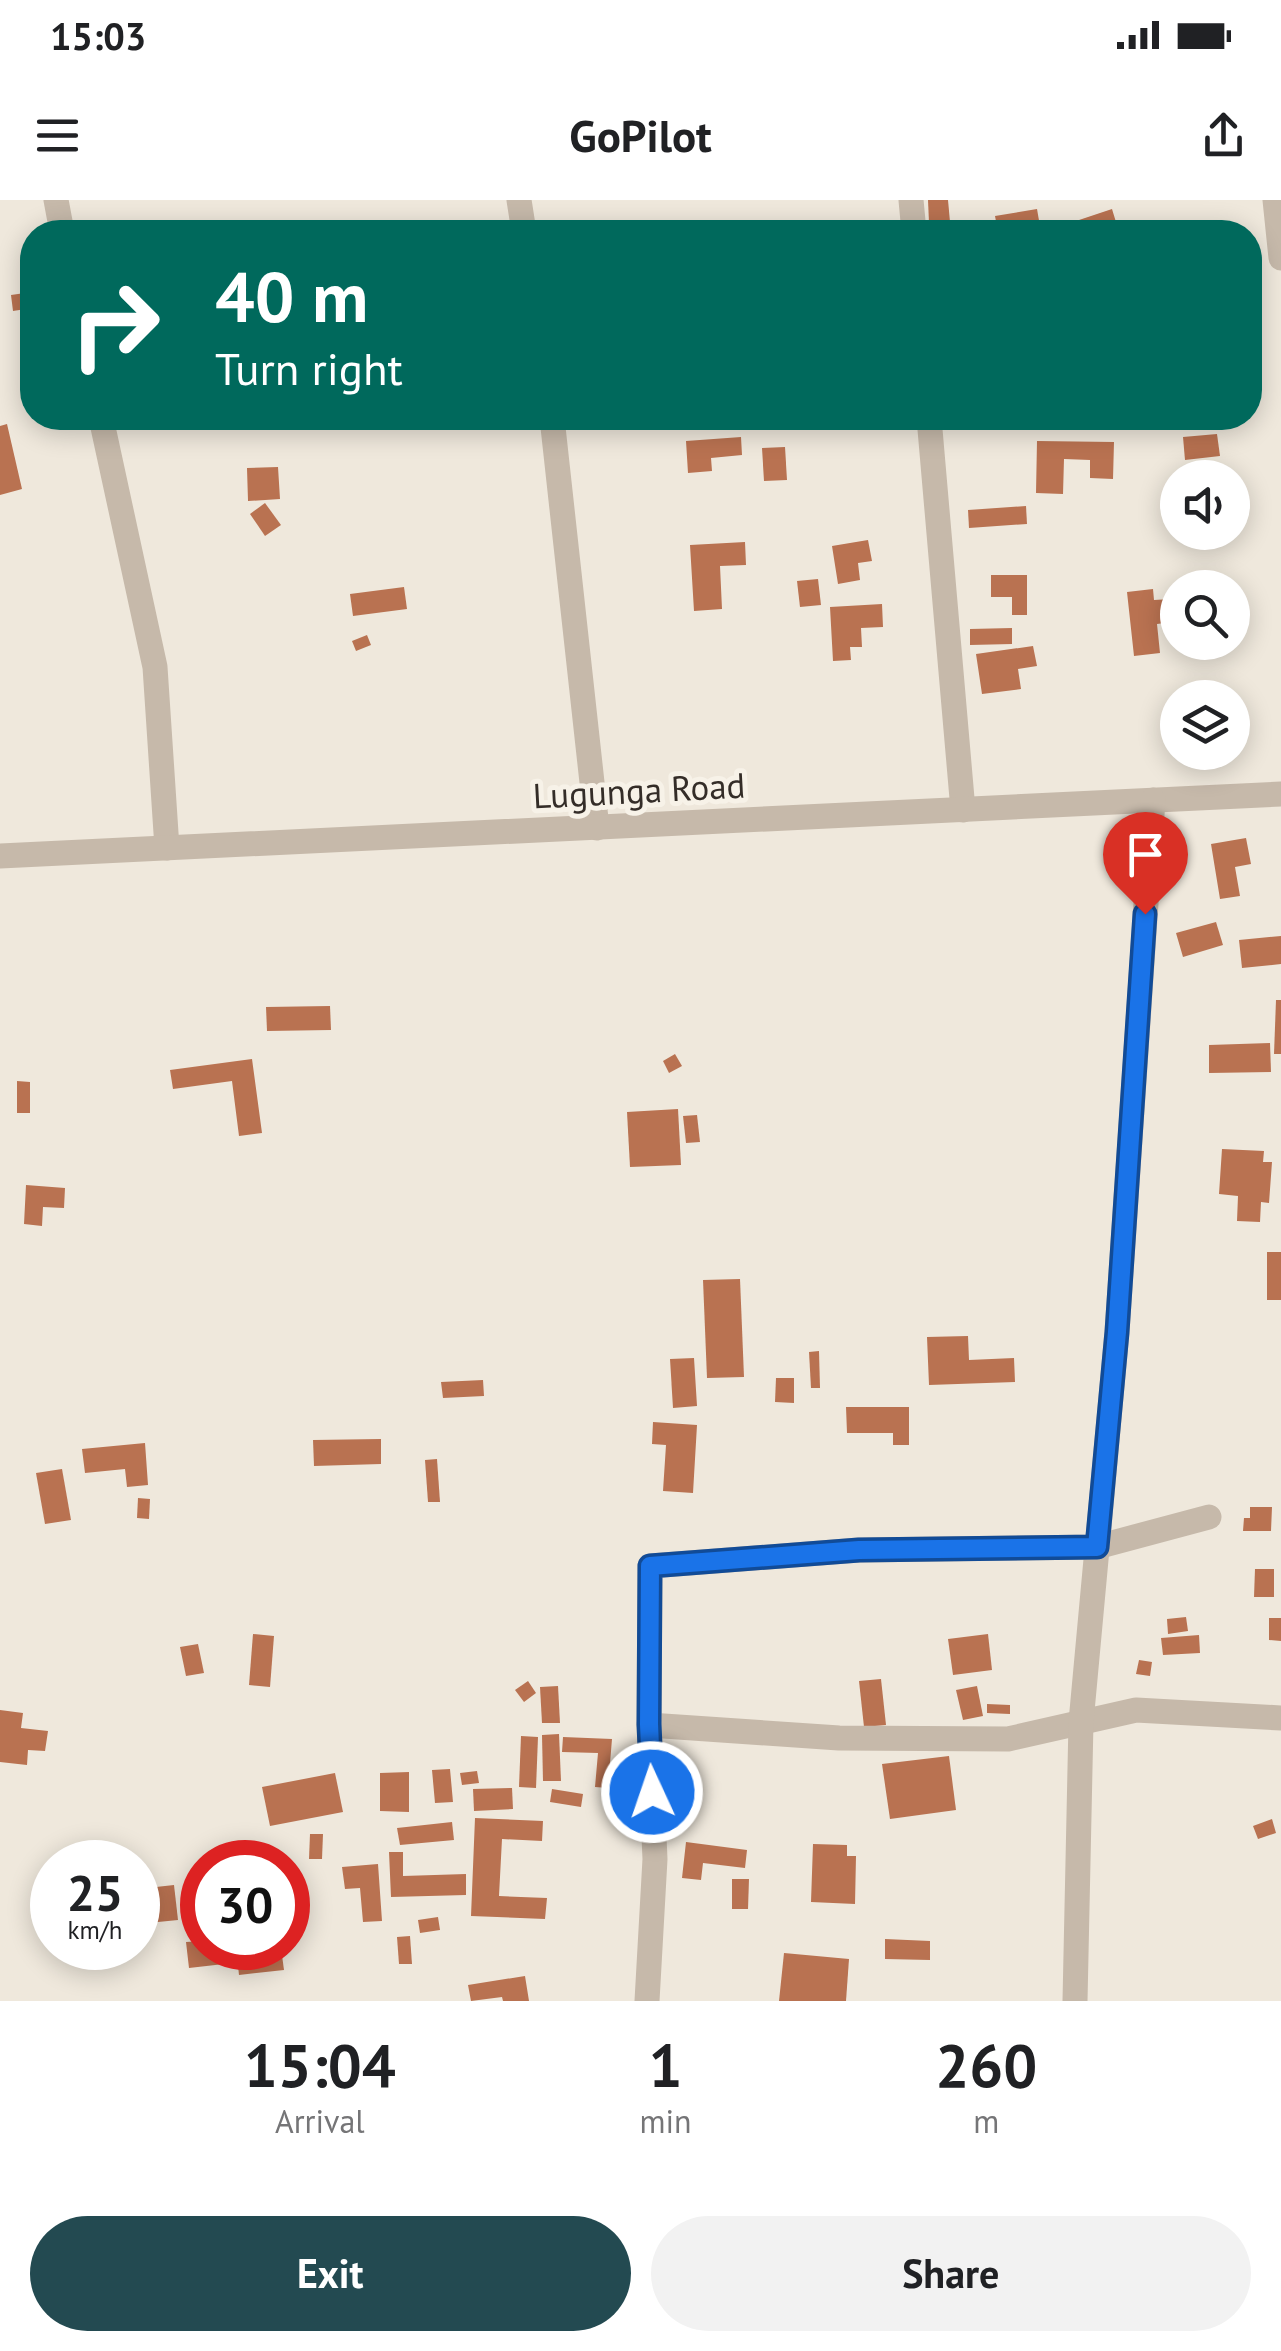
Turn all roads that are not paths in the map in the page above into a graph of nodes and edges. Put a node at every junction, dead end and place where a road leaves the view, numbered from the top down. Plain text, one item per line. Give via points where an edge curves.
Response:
1 (1275, 200) edge
2 (1281, 258) edge
3 (104, 430) edge
4 (553, 430) edge
5 (931, 430) edge
6 (1281, 794) edge
7 (1153, 800) junction
8 (963, 810) junction
9 (598, 828) junction
10 (167, 848) junction
11 (0, 856) edge
12 (1209, 1517) dead end
13 (1097, 1547) junction
14 (1281, 1718) edge
15 (1081, 1722) junction
16 (649, 1724) junction
17 (647, 2001) edge
18 (1076, 2001) edge

1 - 2 street
3 - 10 street via 155,667
4 - 9 street
5 - 8 street
6 - 7 street, Lugunga Road
7 - 8 street, Lugunga Road
7 - 13 street
8 - 9 street, Lugunga Road
9 - 10 street, Lugunga Road
10 - 11 street, Lugunga Road
12 - 13 street
13 - 15 street
13 - 16 street via 859,1550 650,1566
14 - 15 street via 1136,1710
15 - 16 street via 1008,1739 839,1738
15 - 18 street
16 - 17 street via 655,1859

